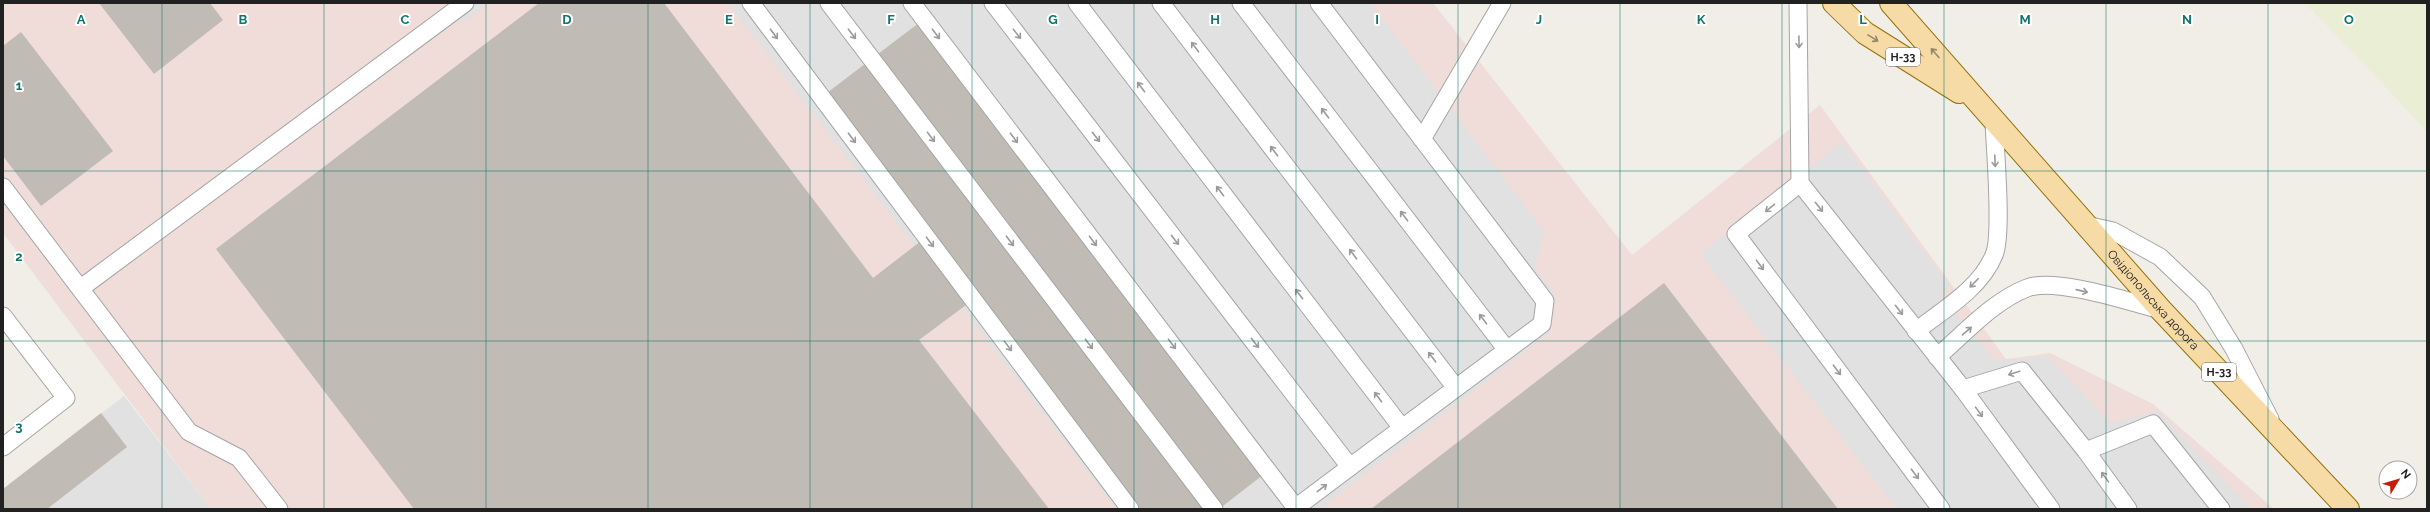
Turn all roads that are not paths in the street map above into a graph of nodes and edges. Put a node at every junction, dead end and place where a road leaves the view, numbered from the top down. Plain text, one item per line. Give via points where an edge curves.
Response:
1 (466, 3) edge
2 (751, 3) edge
3 (829, 3) edge
4 (912, 3) edge
5 (993, 3) edge
6 (1077, 3) edge
7 (1161, 3) edge
8 (1241, 3) edge
9 (1318, 3) edge
10 (1502, 3) edge
11 (1798, 3) edge
12 (1834, 3) edge
13 (1891, 3) edge
14 (1978, 104) junction
15 (1994, 122) junction
16 (1422, 139) junction
17 (1800, 183) junction
18 (3, 186) edge
19 (2086, 225) junction
20 (81, 288) junction
21 (2161, 310) junction
22 (3, 316) edge
23 (1916, 331) junction
24 (1507, 350) junction
25 (1937, 357) junction
26 (1456, 388) junction
27 (1963, 389) junction
28 (1402, 428) junction
29 (2277, 433) junction
30 (3, 447) edge
31 (2086, 451) junction
32 (1350, 467) junction
33 (1295, 508) edge
34 (279, 509) edge
35 (1130, 509) edge
36 (1214, 509) edge
37 (1941, 509) edge
38 (2051, 509) edge
39 (2128, 509) edge
40 (2221, 509) edge
41 (2348, 509) edge

1 - 20 lane
2 -> 35 lane
3 -> 36 lane
4 -> 33 lane
5 -> 32 lane
28 -> 6 lane
26 -> 7 lane
24 -> 8 lane
9 - 16 lane
10 - 16 lane
11 -> 17 lane
12 -> 14 main road, Овідіопольська дорога / Н-33 via 1865,33
14 -> 13 main road, Овідіопольська дорога / Н-33
14 - 15 main road, Овідіопольська дорога / Н-33
15 - 19 main road, Овідіопольська дорога / Н-33
15 -> 23 lane via 1998,228 1995,254 1984,273 1968,289
16 - 24 lane via 1545,301 1542,324
17 -> 23 lane
17 -> 37 lane via 1736,234
18 - 20 lane
19 - 21 main road, Овідіопольська дорога / Н-33
19 - 29 lane via 2113,231 2160,257 2202,297 2234,349
20 - 34 lane via 189,432 238,458
25 -> 21 lane via 2006,299 2027,288 2047,284
21 - 29 main road, Овідіопольська дорога / Н-33
22 - 30 lane via 66,398
23 - 25 lane
24 - 26 lane
25 - 27 lane
26 - 28 lane
31 -> 27 lane via 2022,371
27 -> 38 lane
28 - 32 lane
29 - 41 main road, Овідіопольська дорога / Н-33
39 -> 31 lane
31 - 40 lane via 2154,424
33 -> 32 lane

